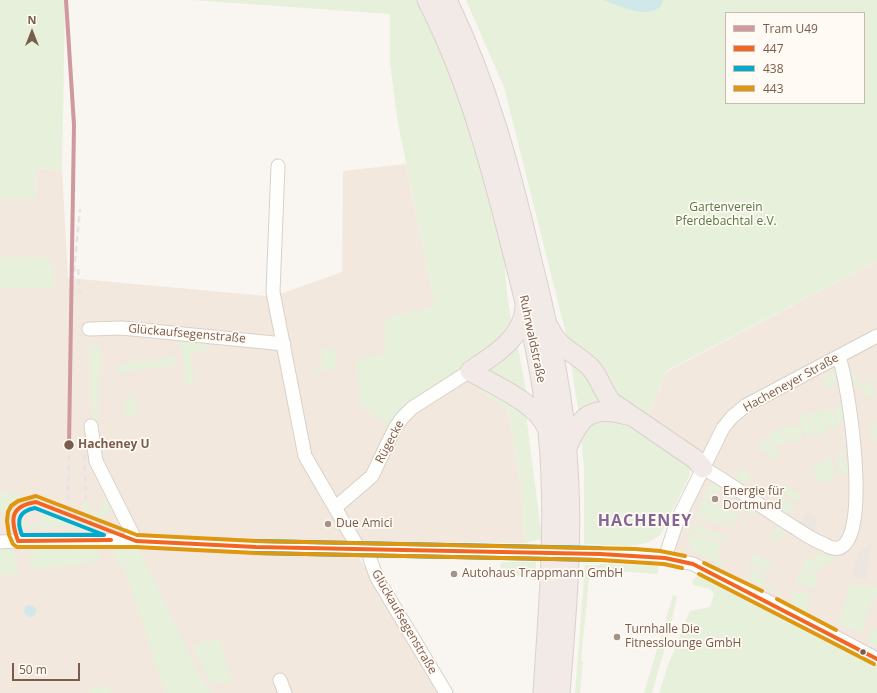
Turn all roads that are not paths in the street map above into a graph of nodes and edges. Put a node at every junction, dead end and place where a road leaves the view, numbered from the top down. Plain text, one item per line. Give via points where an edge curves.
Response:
1 (428, 0) edge
2 (447, 0) edge
3 (278, 166) dead end
4 (525, 300) junction
5 (547, 322) junction
6 (89, 329) dead end
7 (877, 336) edge
8 (284, 344) junction
9 (839, 356) junction
10 (470, 371) junction
11 (630, 416) junction
12 (91, 426) dead end
13 (548, 429) junction
14 (867, 444) dead end
15 (567, 448) junction
16 (703, 468) junction
17 (336, 507) junction
18 (136, 541) junction
19 (0, 542) edge
20 (860, 545) dead end
21 (364, 550) junction
22 (665, 558) junction
23 (877, 659) edge
24 (280, 680) dead end
25 (284, 693) edge
26 (446, 693) edge
27 (543, 693) edge
28 (560, 693) edge

1 - 4 highway, Ruhrwaldstraße via 451,50 478,122
2 - 5 highway, Ruhrwaldstraße via 496,122 515,188
3 - 8 street, Glückaufsegenstraße via 273,292
4 - 10 highway via 524,316 515,335 498,352
4 - 13 highway, Ruhrwaldstraße via 542,380
5 - 11 highway via 558,341 597,375 607,398
5 - 15 highway, Ruhrwaldstraße
6 - 8 street, Glückaufsegenstraße via 122,328
7 - 9 street, Hacheneyer Straße
8 - 17 street, Glückaufsegenstraße via 305,456
9 - 14 street
9 - 16 street, Hacheneyer Straße via 740,410 723,428
10 - 13 highway via 530,407
10 - 17 street, Rügecke via 412,408 402,418 372,476
11 - 15 highway via 610,411 592,412 578,425
11 - 16 highway via 695,459
12 - 18 street via 96,461
13 - 27 highway, Ruhrwaldstraße via 552,542
15 - 28 highway, Ruhrwaldstraße via 570,508
16 - 20 street via 823,544 853,549
16 - 22 street, Hacheneyer Straße via 678,521
17 - 21 street, Glückaufsegenstraße
18 - 19 street via 60,539
18 - 21 street
21 - 22 street, bridge via 600,554
21 - 26 street, Glückaufsegenstraße via 370,558 377,578
22 - 23 street via 693,564
24 - 25 street

